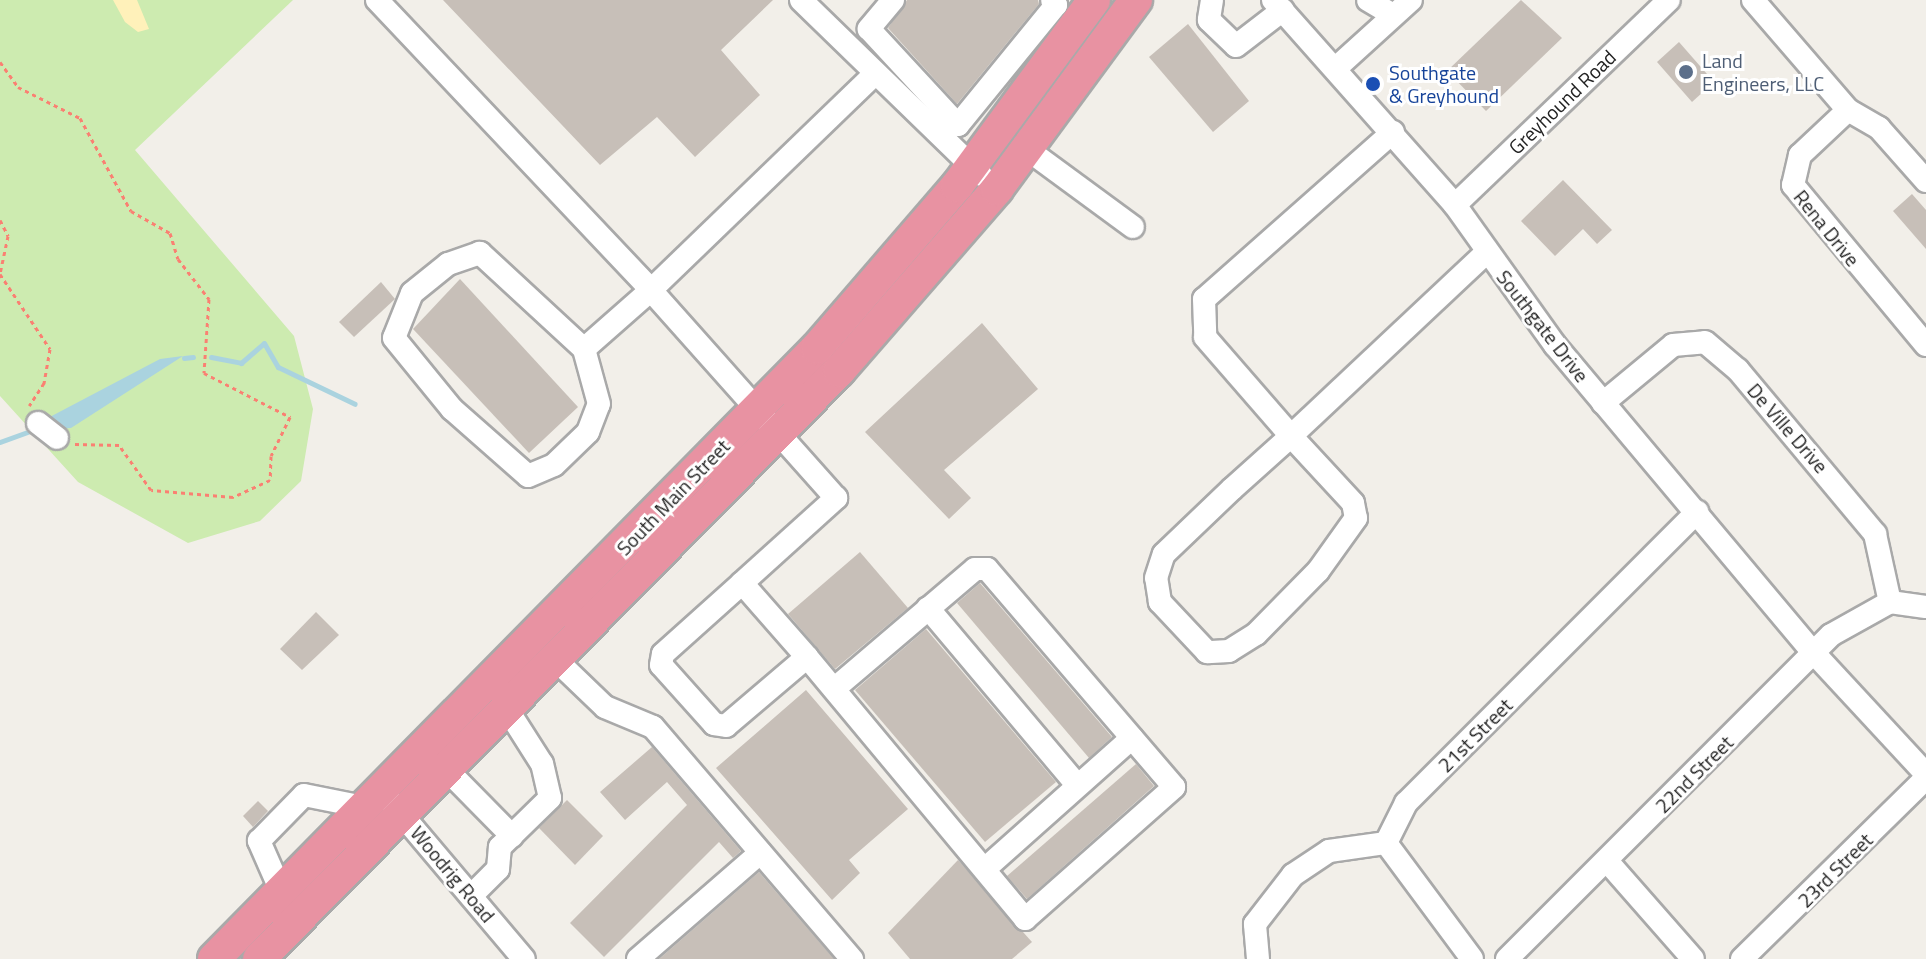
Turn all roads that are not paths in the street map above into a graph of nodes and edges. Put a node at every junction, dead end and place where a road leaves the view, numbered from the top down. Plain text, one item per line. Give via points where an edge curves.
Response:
1 (377, 0) edge
2 (801, 0) edge
3 (893, 0) edge
4 (1052, 0) edge
5 (1136, 0) edge
6 (1212, 0) edge
7 (1368, 0) edge
8 (1411, 0) edge
9 (1669, 0) edge
10 (1753, 0) edge
11 (1087, 3) edge
12 (1278, 5) edge
13 (1393, 15) junction
14 (1336, 68) junction
15 (875, 74) junction
16 (1848, 110) junction
17 (1393, 132) junction
18 (1028, 150) junction
19 (972, 167) junction
20 (1926, 181) edge
21 (997, 189) junction
22 (1455, 205) junction
23 (1133, 227) dead end
24 (1487, 252) junction
25 (651, 290) junction
26 (1926, 345) edge
27 (584, 349) junction
28 (1603, 403) junction
29 (771, 419) junction
30 (38, 423) road end
31 (1291, 436) junction
32 (57, 438) road end
33 (1697, 512) junction
34 (742, 583) junction
35 (1890, 602) junction
36 (1926, 607) edge
37 (928, 608) junction
38 (1813, 652) junction
39 (807, 657) junction
40 (556, 660) junction
41 (834, 689) junction
42 (507, 709) junction
43 (1132, 738) junction
44 (446, 769) junction
45 (1926, 776) edge
46 (1077, 785) junction
47 (390, 792) junction
48 (512, 836) junction
49 (1386, 843) junction
50 (760, 853) junction
51 (1607, 861) junction
52 (987, 867) junction
53 (281, 891) junction
54 (471, 896) junction
55 (214, 959) edge
56 (259, 959) edge
57 (524, 959) edge
58 (638, 959) edge
59 (852, 959) edge
60 (1258, 959) edge
61 (1472, 959) edge
62 (1507, 959) edge
63 (1693, 959) edge
64 (1742, 959) edge

1 - 25 street
2 - 15 street
3 - 4 street via 869,29 958,125 1056,5
5 - 18 highway, South Main Street
6 - 12 street via 1209,20 1236,46
7 - 13 street
8 - 13 street
9 - 22 street, Greyhound Road
10 - 16 street
11 - 19 highway, South Main Street
12 - 14 street, Southgate Drive
13 - 14 street
14 - 17 street, Southgate Drive
15 - 19 street
15 - 25 street
16 - 20 street via 1879,128
16 - 26 street, Rena Drive via 1800,155 1793,185
17 - 22 street, Southgate Drive
17 - 31 street via 1204,299 1205,337
18 - 21 highway, South Main Street
18 - 23 street
19 - 21 street
19 - 29 highway, South Main Street
21 - 29 highway, South Main Street
22 - 24 street, Southgate Drive
24 - 28 street, Southgate Drive
24 - 31 street
25 - 27 street
25 - 29 street
27 - 27 street via 480,253 448,264 412,293 396,319 394,338 452,409 528,476 554,465 588,432 599,404
28 - 33 street, Southgate Drive
28 - 35 street, De Ville Drive via 1673,345 1705,342 1738,370 1875,534
29 - 34 street via 836,498
29 - 40 highway, South Main Street
29 - 47 highway, South Main Street
30 - 32 street
31 - 31 street via 1164,554 1156,578 1160,602 1207,652 1229,651 1256,634 1318,571 1356,518 1353,503
33 - 38 street, Southgate Drive
33 - 49 street, 21st Street via 1406,803
34 - 39 street
34 - 39 street via 663,654 661,665 714,724 726,726
35 - 36 street
35 - 38 street, 22nd Street via 1854,619
37 - 41 street
37 - 43 street via 975,569 987,569
37 - 46 street
38 - 45 street, Southgate Drive
38 - 51 street, 22nd Street
39 - 41 street
40 - 42 highway, South Main Street
40 - 50 street via 605,707 653,727
41 - 52 street
42 - 44 highway, South Main Street
42 - 48 street via 542,764 550,798
43 - 46 street
43 - 52 street via 1174,787 1151,808 1025,919
44 - 47 highway, South Main Street
44 - 48 street
45 - 64 street, 23rd Street
46 - 52 street
47 - 53 highway, South Main Street
47 - 53 street via 304,795 259,841
47 - 54 street, Woodrig Road
47 - 56 highway, South Main Street
48 - 54 street via 500,847 498,869
49 - 60 street via 1315,859 1272,896 1253,932
49 - 61 street
50 - 58 street
50 - 59 street
51 - 62 street, 22nd Street
51 - 63 street
53 - 55 highway, South Main Street
54 - 57 street, Woodrig Road

